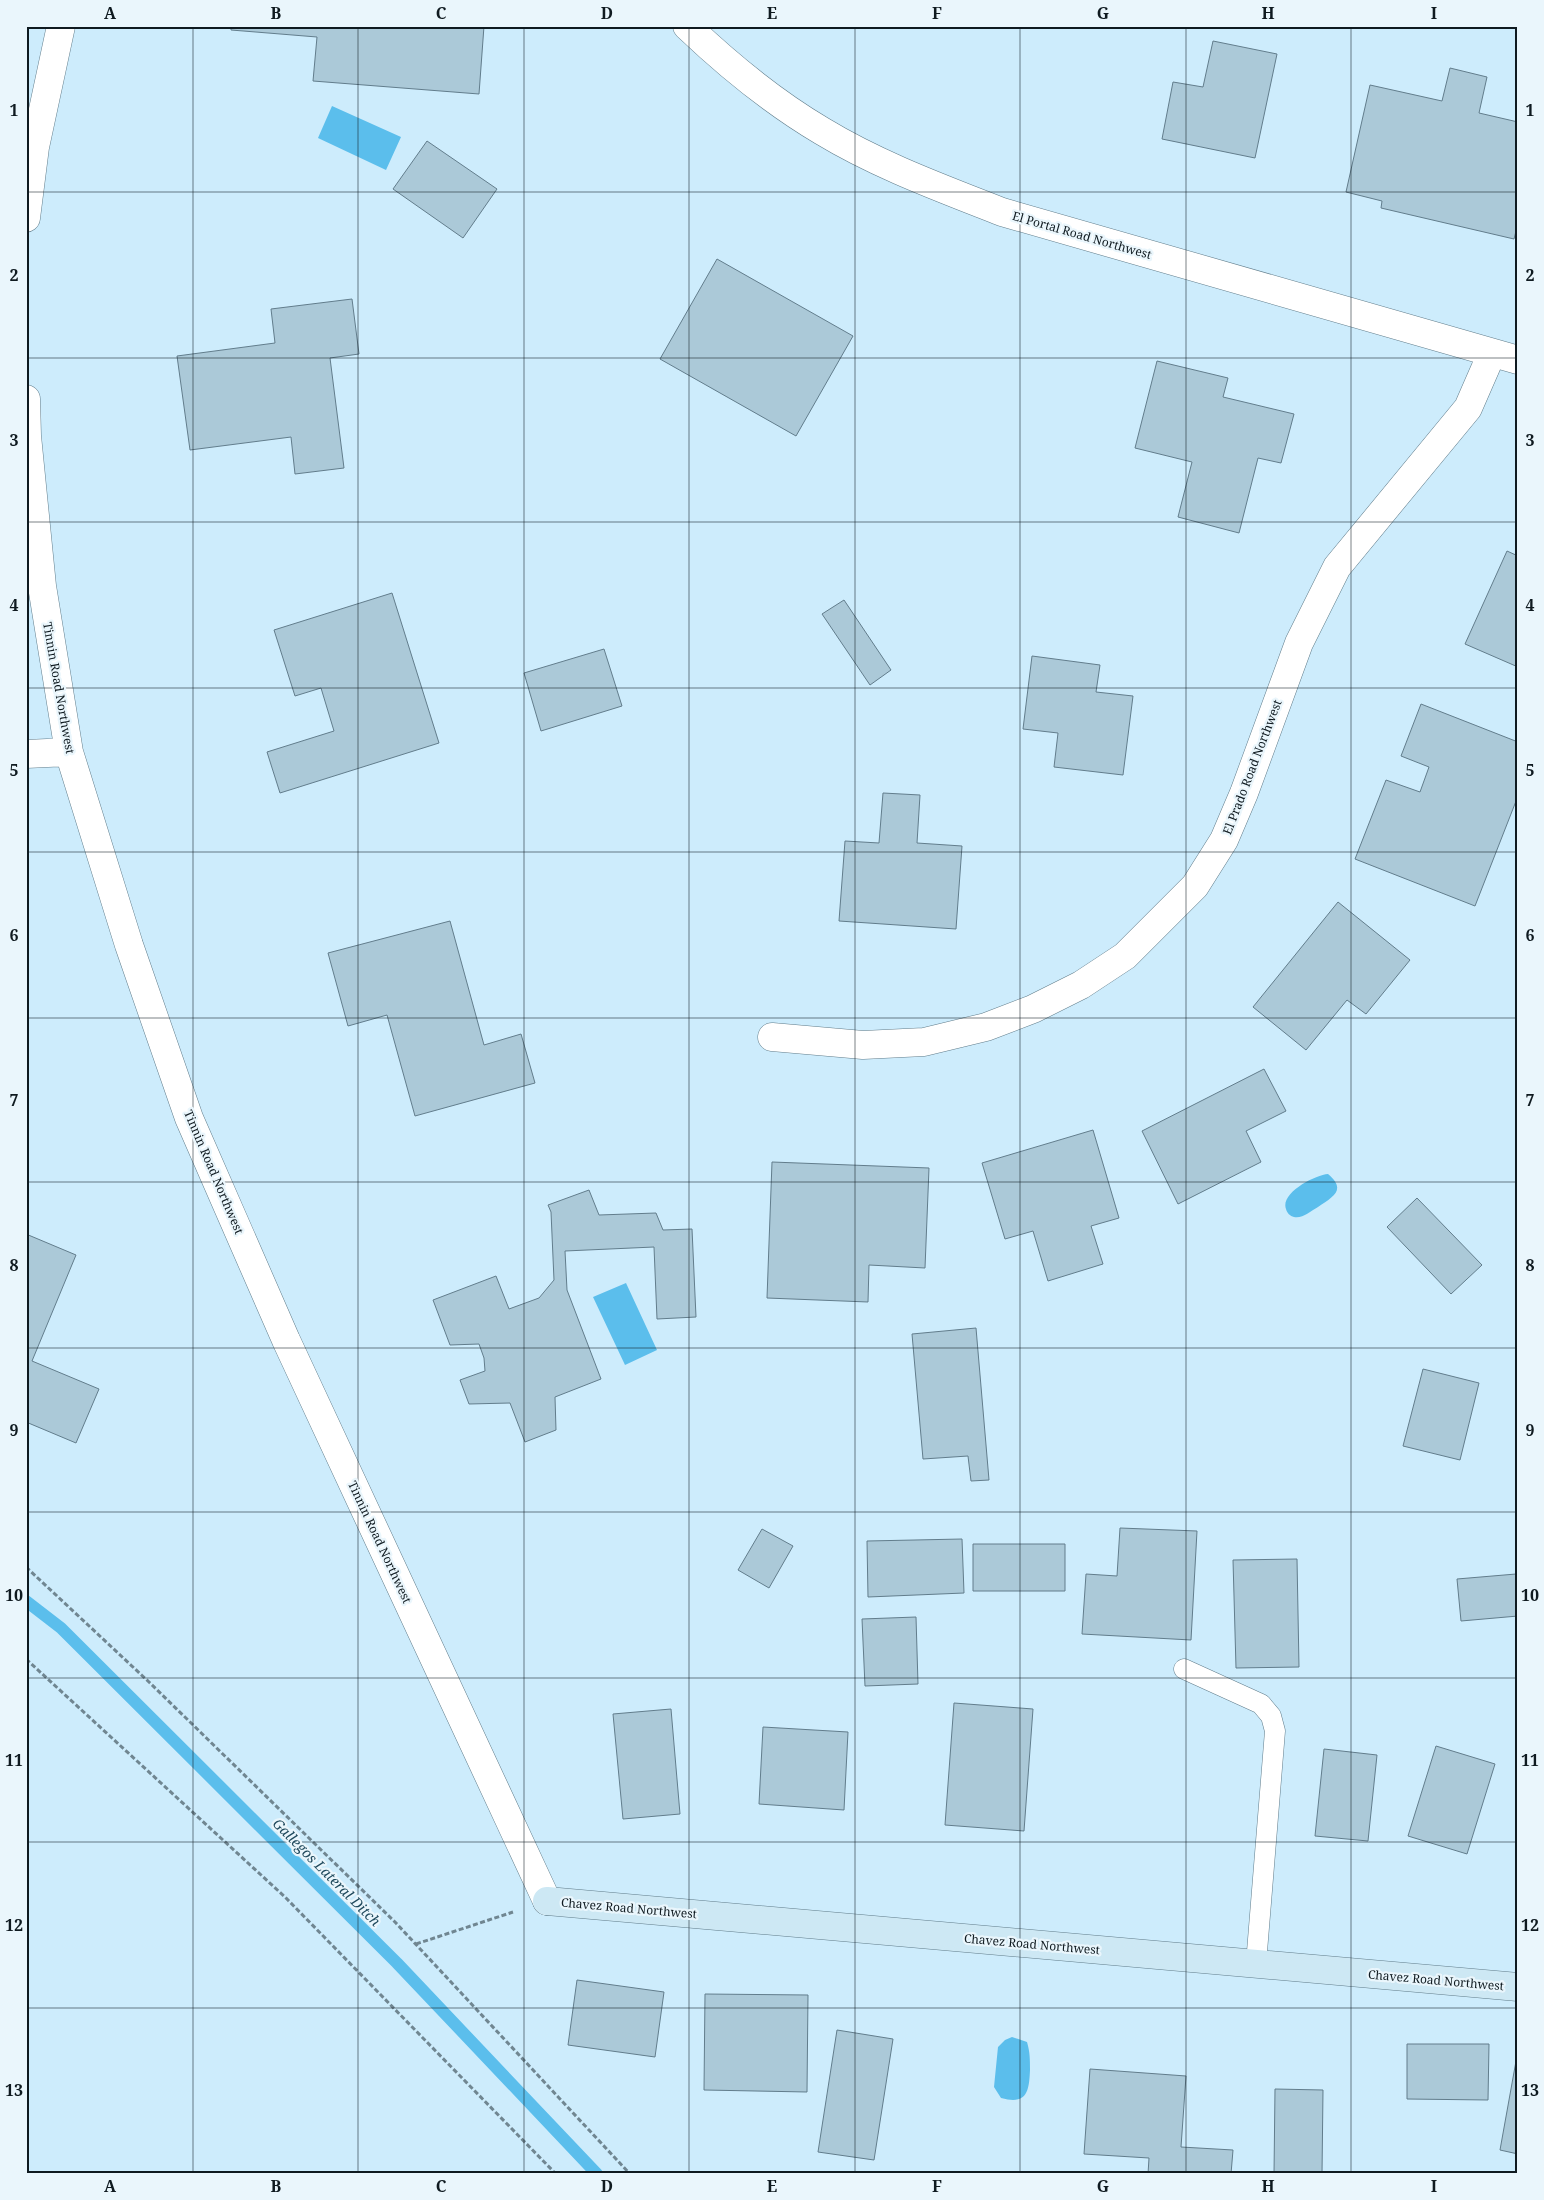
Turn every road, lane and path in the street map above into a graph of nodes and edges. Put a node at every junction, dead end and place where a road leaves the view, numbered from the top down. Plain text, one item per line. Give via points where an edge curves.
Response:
1 (61, 26) edge
2 (687, 26) edge
3 (26, 218) edge
4 (1492, 353) junction
5 (1518, 360) edge
6 (26, 398) edge
7 (69, 752) junction
8 (26, 754) edge
9 (772, 1037) dead end
10 (26, 1567) edge
11 (26, 1659) edge
12 (1184, 1669) dead end
13 (546, 1901) junction
14 (416, 1944) junction
15 (1256, 1964) junction
16 (1518, 1987) edge
17 (556, 2174) edge
18 (630, 2174) edge

1 - 3 street via 35,147
2 - 4 street, El Portal Road Northwest via 720,58 822,131 933,185 1002,212
4 - 5 street, El Portal Road Northwest
4 - 9 street, El Prado Road Northwest via 1468,408 1337,567 1299,643 1224,840 1194,886 1125,956 1081,985 1033,1009 986,1027 924,1042 863,1045
6 - 7 street, Tinnin Road Northwest via 42,586
7 - 8 street
7 - 13 street, Tinnin Road Northwest via 189,1118 286,1340
10 - 14 path via 149,1682
11 - 17 path via 285,1897
12 - 15 lane via 1261,1704 1271,1716 1275,1731
13 - 14 path
13 - 15 street, Chavez Road Northwest
14 - 18 path
15 - 16 street, Chavez Road Northwest

